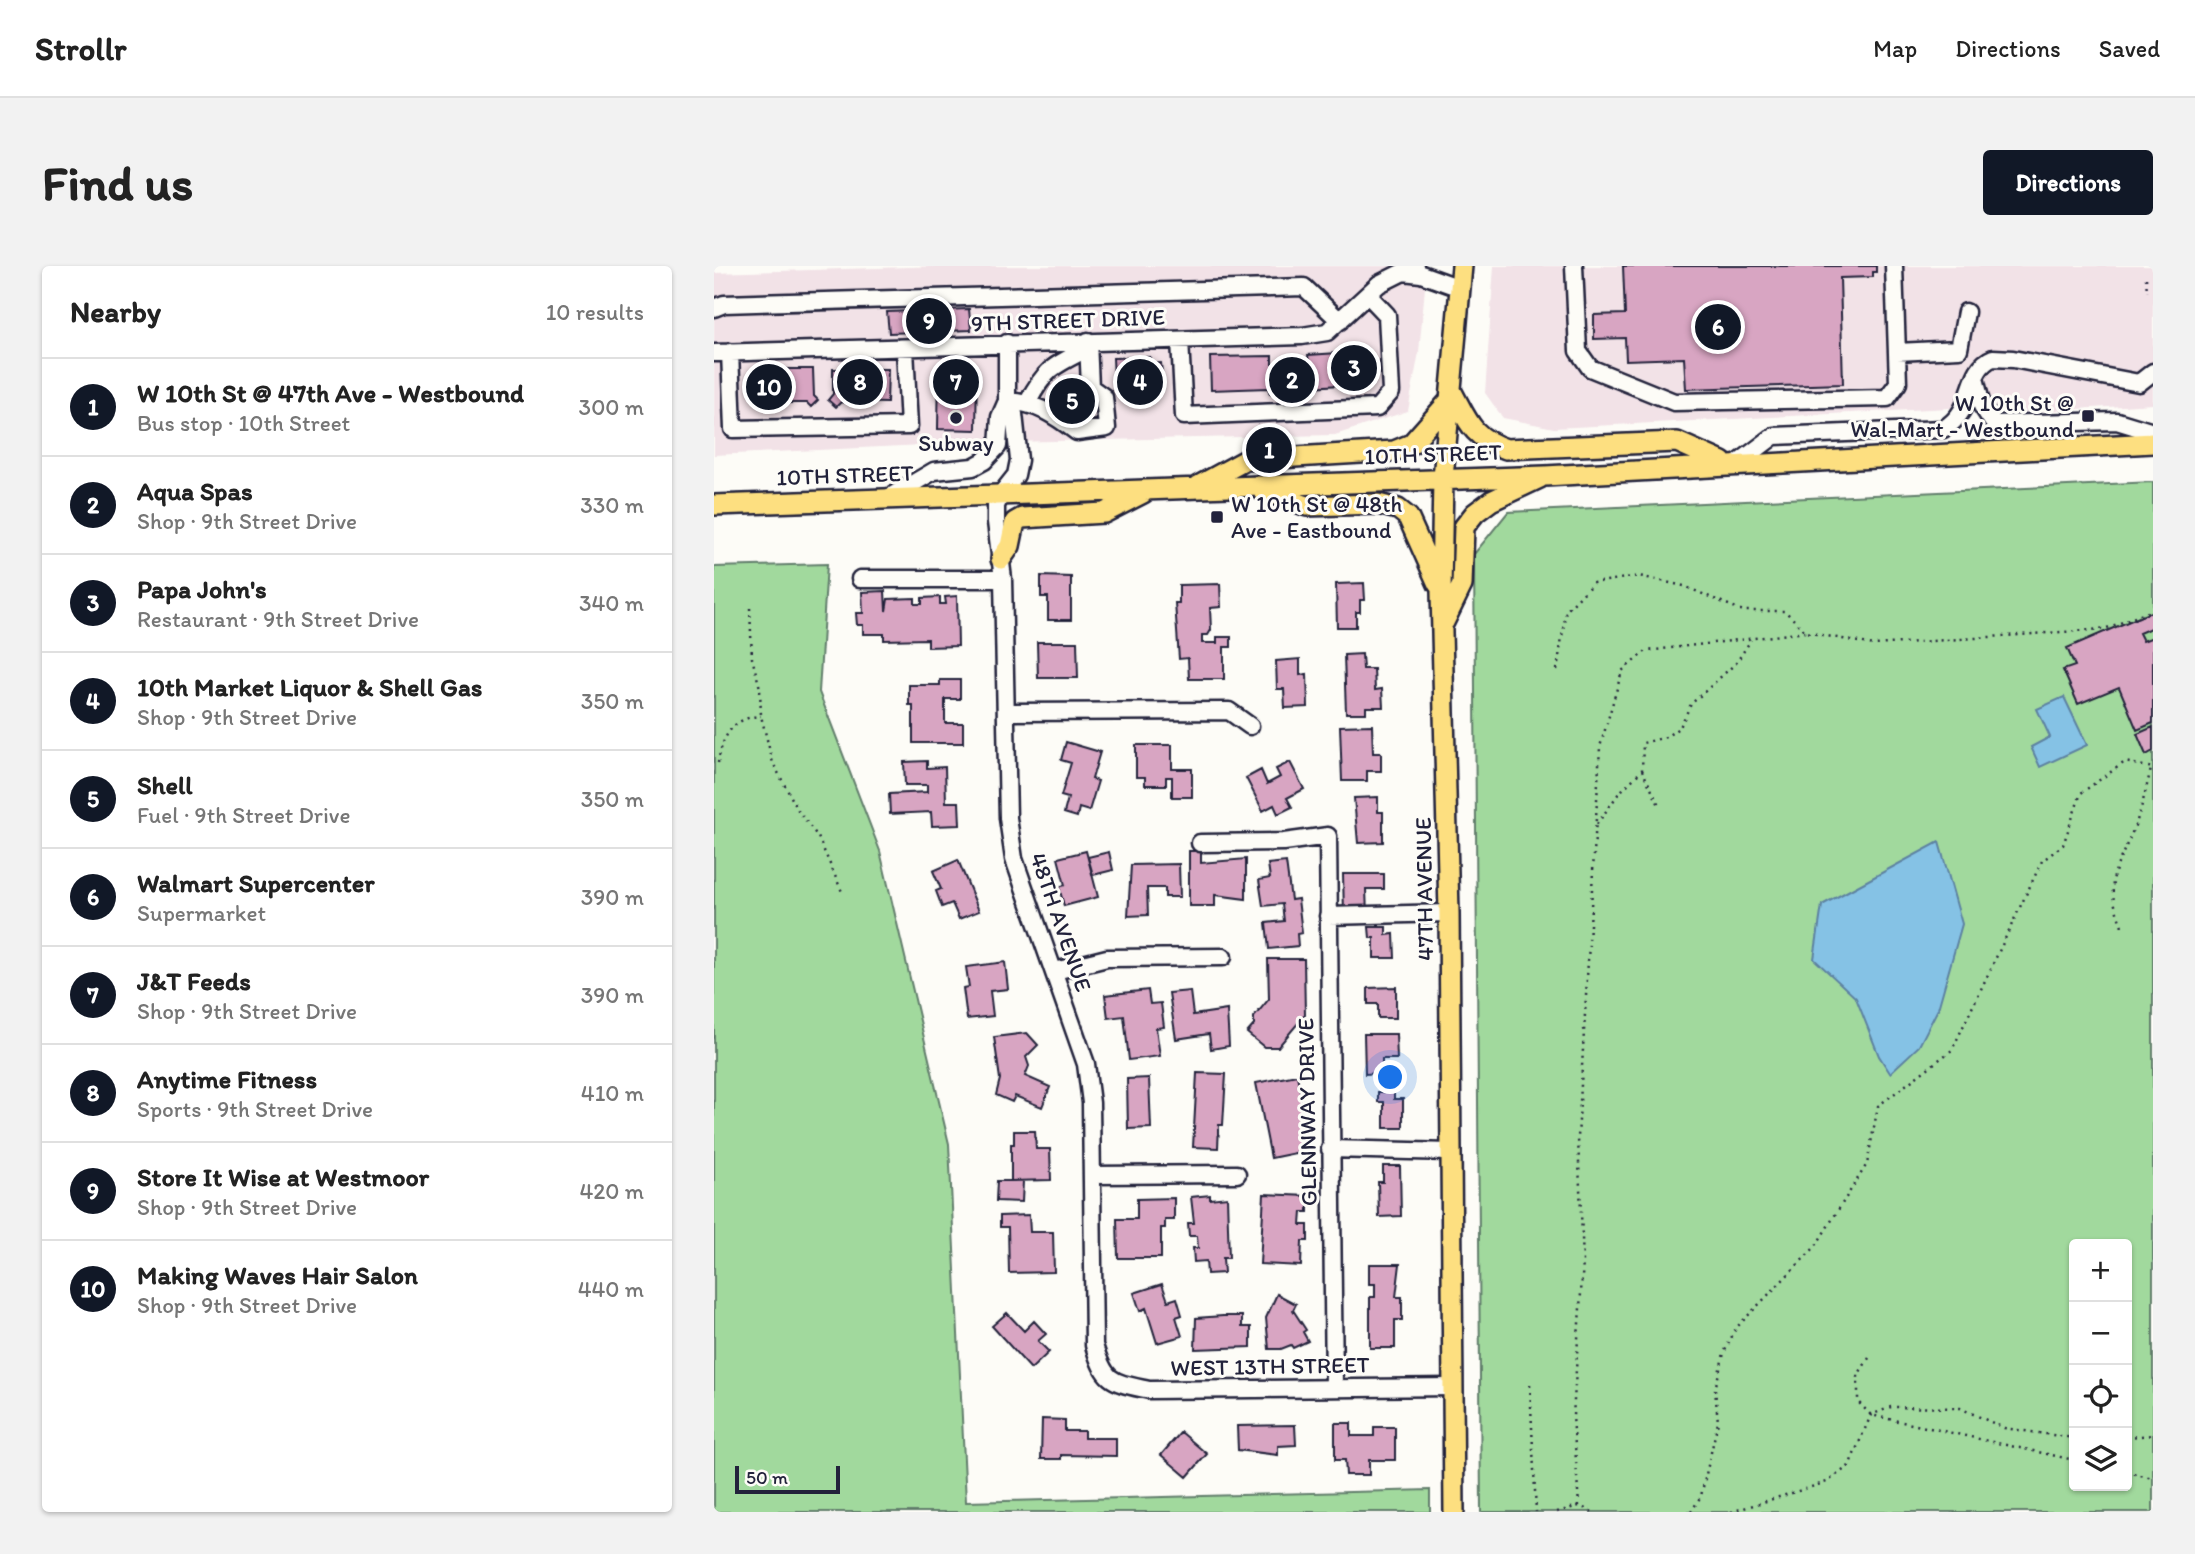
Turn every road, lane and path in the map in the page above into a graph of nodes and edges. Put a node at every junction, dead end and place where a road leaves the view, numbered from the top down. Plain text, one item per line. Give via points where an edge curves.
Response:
1 (1462, 266) edge
2 (1574, 266) edge
3 (1895, 266) edge
4 (1408, 269) edge
5 (2146, 278) dead end
6 (1460, 288) junction
7 (2147, 292) dead end
8 (1368, 295) junction
9 (714, 308) edge
10 (1966, 312) dead end
11 (1340, 321) junction
12 (1180, 340) junction
13 (1007, 343) junction
14 (1089, 345) junction
15 (905, 349) junction
16 (1897, 352) junction
17 (722, 353) edge
18 (2153, 372) edge
19 (1975, 378) junction
20 (1451, 395) junction
21 (1007, 401) junction
22 (1028, 402) junction
23 (2153, 432) edge
24 (2153, 443) edge
25 (1732, 464) junction
26 (1545, 476) junction
27 (1443, 478) junction
28 (1251, 486) junction
29 (1194, 488) junction
30 (1150, 489) junction
31 (1001, 494) junction
32 (888, 498) junction
33 (714, 505) edge
34 (1001, 559) junction
35 (860, 579) dead end
36 (1003, 579) junction
37 (1441, 592) junction
38 (750, 608) dead end
39 (2153, 610) edge
40 (1442, 626) junction
41 (1806, 632) junction
42 (1752, 639) junction
43 (1557, 670) dead end
44 (1007, 712) junction
45 (761, 716) junction
46 (1250, 726) dead end
47 (718, 763) dead end
48 (2152, 769) edge
49 (1642, 770) junction
50 (1660, 807) dead end
51 (1597, 824) junction
52 (1200, 843) dead end
53 (843, 894) dead end
54 (1450, 912) junction
55 (1328, 916) junction
56 (2122, 926) dead end
57 (1223, 957) dead end
58 (1055, 971) junction
59 (1330, 1149) junction
60 (1451, 1152) junction
61 (1237, 1174) dead end
62 (1092, 1175) junction
63 (1868, 1358) dead end
64 (1099, 1362) joint
65 (1530, 1385) dead end
66 (1453, 1387) junction
67 (1334, 1388) junction
68 (1871, 1415) junction
69 (2153, 1435) edge
70 (2069, 1437) edge
71 (2132, 1437) edge
72 (2069, 1459) edge
73 (2132, 1473) edge
74 (2153, 1478) edge
75 (1579, 1506) junction
76 (1454, 1512) edge
77 (1536, 1512) edge
78 (1557, 1512) edge
79 (1593, 1512) edge
80 (1691, 1512) edge
81 (1731, 1512) edge

1 - 6 main road, 47TH AVENUE
2 - 16 street via 1578,351 1584,360 1590,368 1674,402 1887,398 1898,383
3 - 16 street
4 - 6 street
4 - 8 street, 9TH STREET DRIVE
5 - 7 path
6 - 20 main road, 47TH AVENUE
8 - 11 street, 9TH STREET DRIVE
8 - 12 street via 1387,315 1391,392 1377,408 1184,416
9 - 11 street via 724,304 1304,288
10 - 16 street via 1959,349
11 - 12 street, 9TH STREET DRIVE via 1327,332 1302,336
12 - 14 street, 9TH STREET DRIVE
13 - 14 street, 9TH STREET DRIVE
13 - 15 street, 9TH STREET DRIVE
13 - 21 street
14 - 22 street via 1041,376
14 - 22 street via 1090,387 1104,397 1107,428 1077,432 1046,408
15 - 17 street, 9TH STREET DRIVE
15 - 17 street via 909,426 733,429
18 - 19 street via 2139,383 2001,357 1985,361
19 - 23 street via 1982,406 1994,424 2117,421
19 - 25 street via 1962,414 1943,429 1774,436
20 - 25 main road via 1483,441 1506,449 1676,442
20 - 27 main road, 47TH AVENUE
20 - 29 main road via 1410,444 1394,451 1246,460
21 - 22 street
21 - 31 street via 1014,414 1019,460 1016,475
21 - 32 street via 1000,417 998,446 984,461 973,467 934,471
24 - 25 main road, 10TH STREET
25 - 26 main road, 10TH STREET
26 - 27 main road, 10TH STREET
26 - 40 main road via 1491,501 1464,527 1462,585
27 - 28 main road, 10TH STREET
27 - 37 main road, 47TH AVENUE
28 - 29 main road, 10TH STREET
28 - 37 main road via 1307,506 1378,504 1398,509 1408,517
29 - 30 main road, 10TH STREET
30 - 31 main road, 10TH STREET
30 - 34 main road via 1104,513 1022,518 1015,522 1010,546
31 - 32 main road, 10TH STREET
31 - 34 street, 48TH AVENUE via 996,522
32 - 33 main road, 10TH STREET
34 - 36 street, 48TH AVENUE
35 - 36 street
36 - 44 street, 48TH AVENUE
37 - 40 main road, 47TH AVENUE
38 - 45 path
39 - 41 path via 2108,628 1874,645
40 - 54 main road, 47TH AVENUE
41 - 42 path
41 - 43 path via 1785,611 1743,611 1684,586 1639,576 1616,579 1593,583 1566,611
42 - 49 path via 1736,663 1691,704 1680,727 1666,737 1643,743
42 - 51 path via 1646,650 1622,671 1600,747
44 - 46 street via 1229,711
44 - 58 street, 48TH AVENUE via 1007,800 1014,859
45 - 47 path via 748,717 726,732
45 - 53 path via 773,763 818,837
48 - 56 path via 2135,826 2113,873 2112,899
48 - 80 path via 2125,762 2081,793 2063,845 2042,861 1952,1050 1878,1105 1867,1164 1815,1247 1736,1328 1715,1389 1718,1422 1702,1496
49 - 50 path
49 - 51 path
51 - 75 path via 1578,1138 1583,1262 1573,1416
52 - 55 street, GLENNWAY DRIVE via 1284,842 1328,836
54 - 55 street
54 - 60 main road, 47TH AVENUE
55 - 59 street, GLENNWAY DRIVE
57 - 58 street via 1107,958
58 - 62 street, 48TH AVENUE via 1086,1064
59 - 60 street
59 - 67 street, GLENNWAY DRIVE
60 - 66 main road, 47TH AVENUE
61 - 62 street
62 - 64 street, 48TH AVENUE via 1094,1345
63 - 68 path via 1858,1376 1858,1402
64 - 67 street, WEST 13TH STREET via 1106,1376 1149,1390
65 - 77 path
66 - 67 street, WEST 13TH STREET
66 - 76 main road, 47TH AVENUE
68 - 70 path via 1892,1407 1960,1408 2004,1428
68 - 72 path
68 - 81 path via 1849,1466 1827,1482
69 - 71 path
73 - 74 path
75 - 78 path
75 - 79 path

